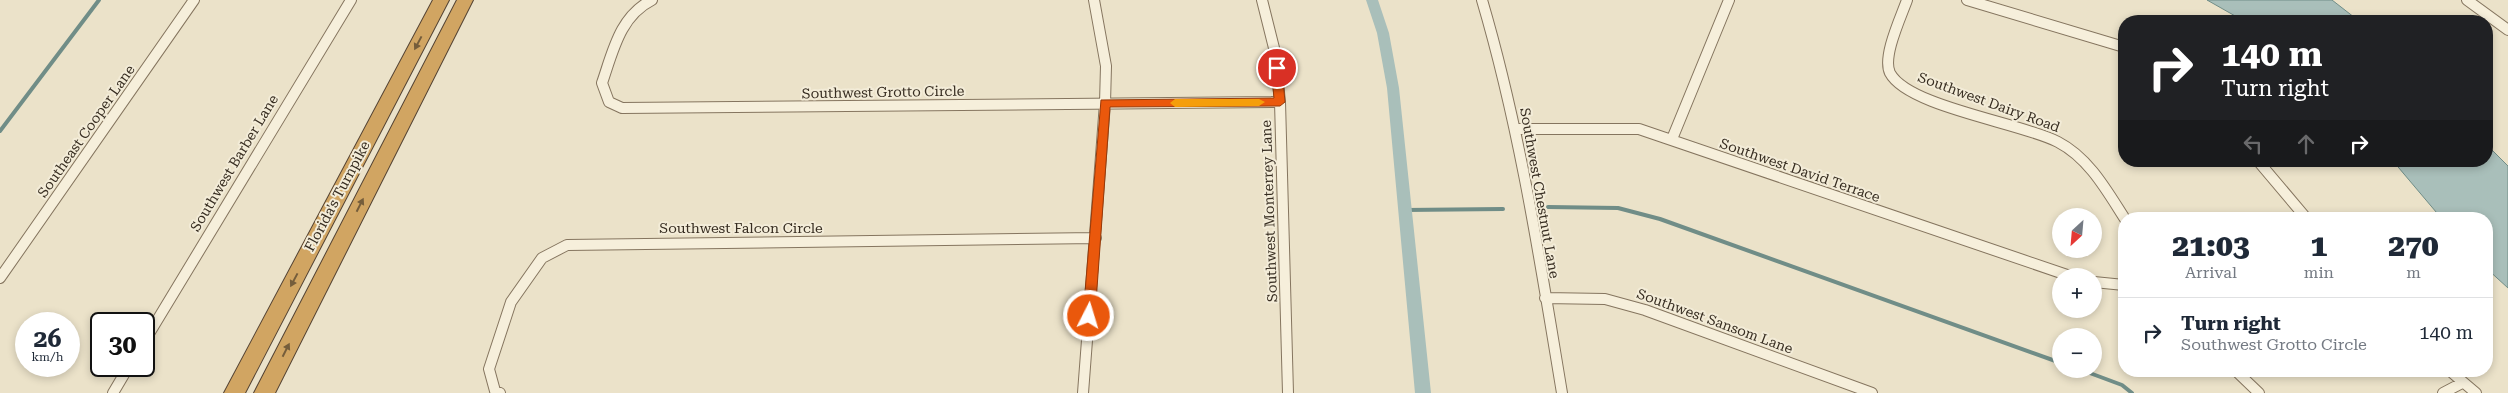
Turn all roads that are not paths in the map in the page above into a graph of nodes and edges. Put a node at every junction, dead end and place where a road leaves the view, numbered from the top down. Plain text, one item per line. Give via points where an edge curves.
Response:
1 (194, 0) edge
2 (351, 0) edge
3 (441, 0) edge
4 (465, 0) edge
5 (652, 0) edge
6 (1094, 0) edge
7 (1262, 0) edge
8 (1482, 0) edge
9 (1729, 0) edge
10 (1907, 0) edge
11 (1966, 0) edge
12 (2467, 0) edge
13 (2488, 15) edge
14 (2493, 19) edge
15 (2508, 30) edge
16 (2118, 46) edge
17 (1280, 102) junction
18 (1105, 103) junction
19 (1515, 129) junction
20 (1672, 139) junction
21 (2263, 167) edge
22 (2120, 212) edge
23 (2302, 212) edge
24 (1096, 238) junction
25 (2052, 270) edge
26 (0, 278) edge
27 (2102, 283) edge
28 (2118, 284) edge
29 (1545, 298) junction
30 (155, 324) edge
31 (122, 377) edge
32 (2242, 377) edge
33 (2456, 377) edge
34 (2462, 383) junction
35 (113, 393) edge
36 (234, 393) edge
37 (264, 393) edge
38 (500, 393) edge
39 (1083, 393) edge
40 (1288, 393) edge
41 (1562, 393) edge
42 (1872, 393) edge
43 (2259, 393) edge
44 (2443, 393) edge
45 (2476, 393) edge

1 - 26 street, Southeast Cooper Lane
2 - 30 street, Southwest Barber Lane
3 -> 36 highway, Florida's Turnpike
37 -> 4 highway, Florida's Turnpike
5 - 18 street, Southwest Grotto Circle via 642,4 627,18 602,83 609,102 622,108
6 - 18 street via 1106,66
7 - 17 street, Southwest Monterrey Lane via 1275,52
8 - 19 street, Southwest Chestnut Lane via 1498,50
9 - 20 street
10 - 22 street, Southwest Dairy Road via 1888,58 1890,73 1898,85 1926,98 2058,142 2088,164
11 - 16 street
12 - 13 street
14 - 15 street
17 - 18 street, Southwest Grotto Circle
17 - 40 street, Southwest Monterrey Lane
18 - 24 street
19 - 20 street, Southwest David Terrace via 1639,129
19 - 29 street, Southwest Chestnut Lane
20 - 25 street, Southwest David Terrace
21 - 23 street
24 - 38 street, Southwest Falcon Circle via 567,245 542,258 511,302 489,369 496,391
24 - 39 street
27 - 28 street
29 - 41 street, Southwest Chestnut Lane
29 - 42 street, Southwest Sansom Lane via 1606,299 1645,310
31 - 35 street
32 - 43 street
33 - 34 street
34 - 44 street
34 - 45 street

